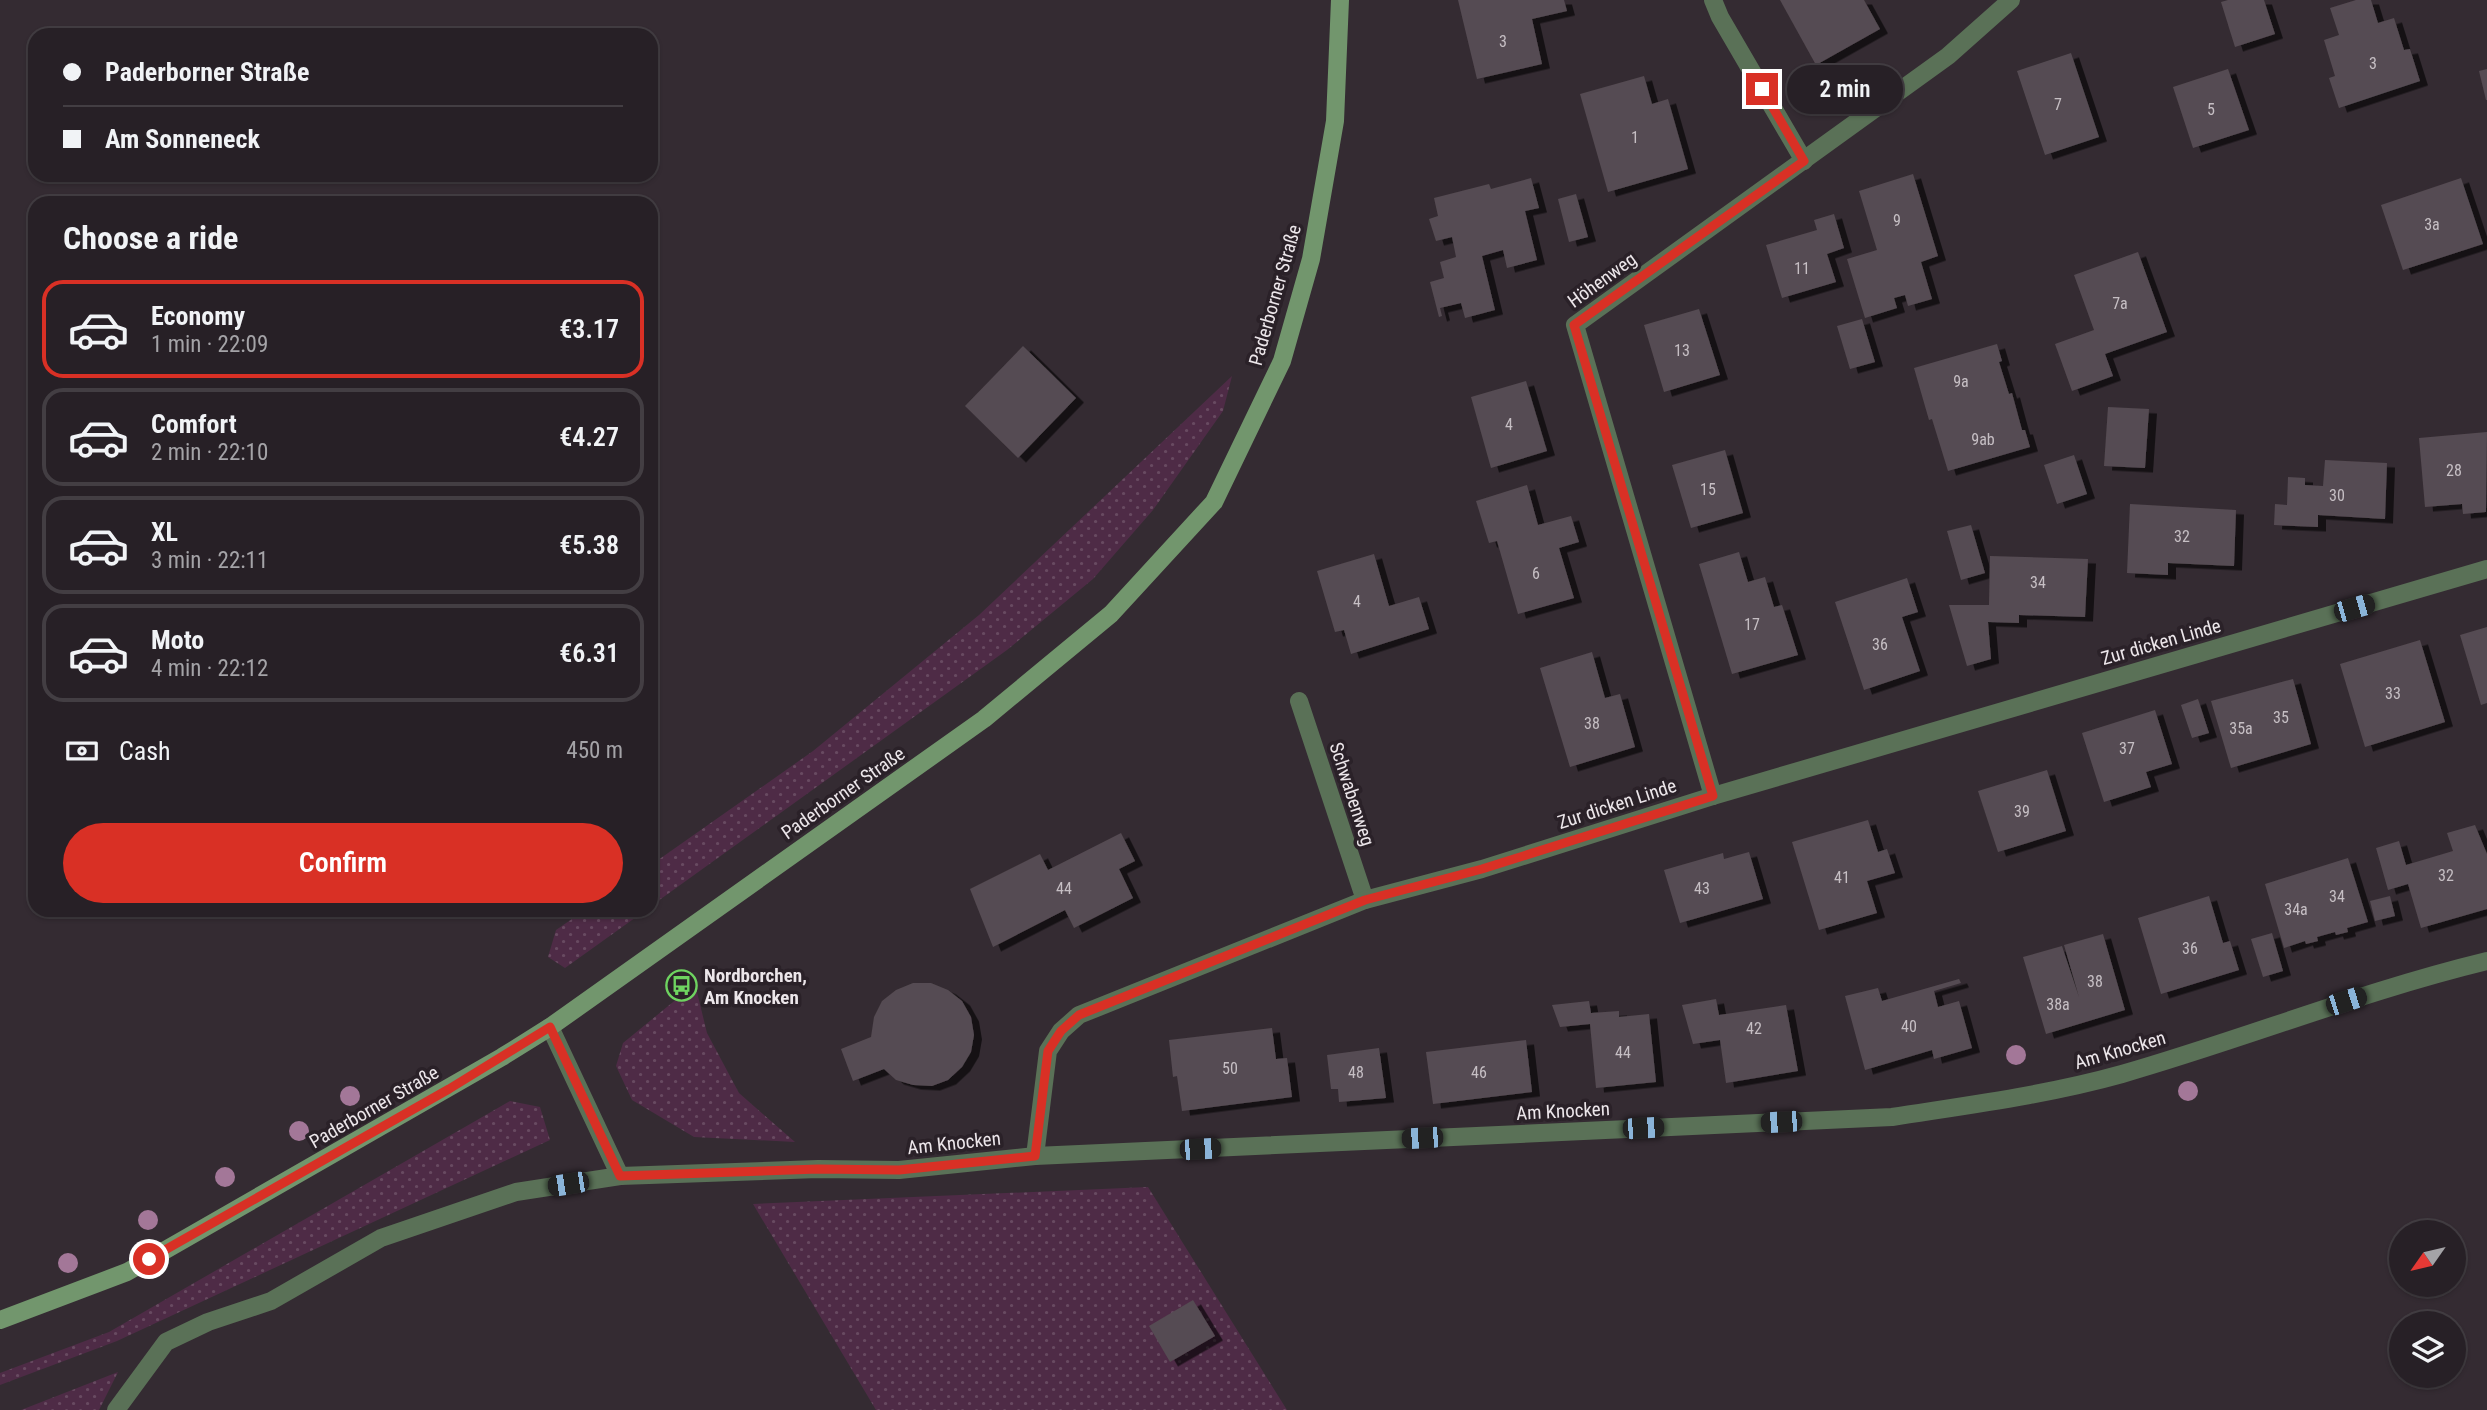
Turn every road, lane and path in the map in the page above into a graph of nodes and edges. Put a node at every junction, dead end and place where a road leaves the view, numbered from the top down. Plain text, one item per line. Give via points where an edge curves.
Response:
1 (1340, 0) edge
2 (1713, 0) edge
3 (2011, 0) edge
4 (1804, 161) junction
5 (2487, 569) edge
6 (1298, 701) dead end
7 (1713, 796) junction
8 (1365, 900) junction
9 (2487, 961) edge
10 (550, 1027) junction
11 (1035, 1156) junction
12 (620, 1176) junction
13 (0, 1320) edge
14 (117, 1410) edge

1 - 10 main road, Paderborner Straße via 1335,121 1311,259 1282,361 1214,502 1111,614 984,719
2 - 4 street
3 - 4 street, Höhenweg via 1948,56
4 - 7 street, Höhenweg via 1574,325
5 - 7 street, Zur dicken Linde
6 - 8 street, Schwabenweg
7 - 8 street, Zur dicken Linde via 1482,869
8 - 11 street, Zur dicken Linde via 1079,1015 1048,1051
9 - 11 street, Am Knocken via 2422,977 2120,1074 2019,1097 1892,1116
10 - 12 street
10 - 13 main road, Paderborner Straße via 127,1272
11 - 12 street, Am Knocken via 899,1170
12 - 14 street, Am Knocken via 516,1192 381,1238 271,1301 166,1342

